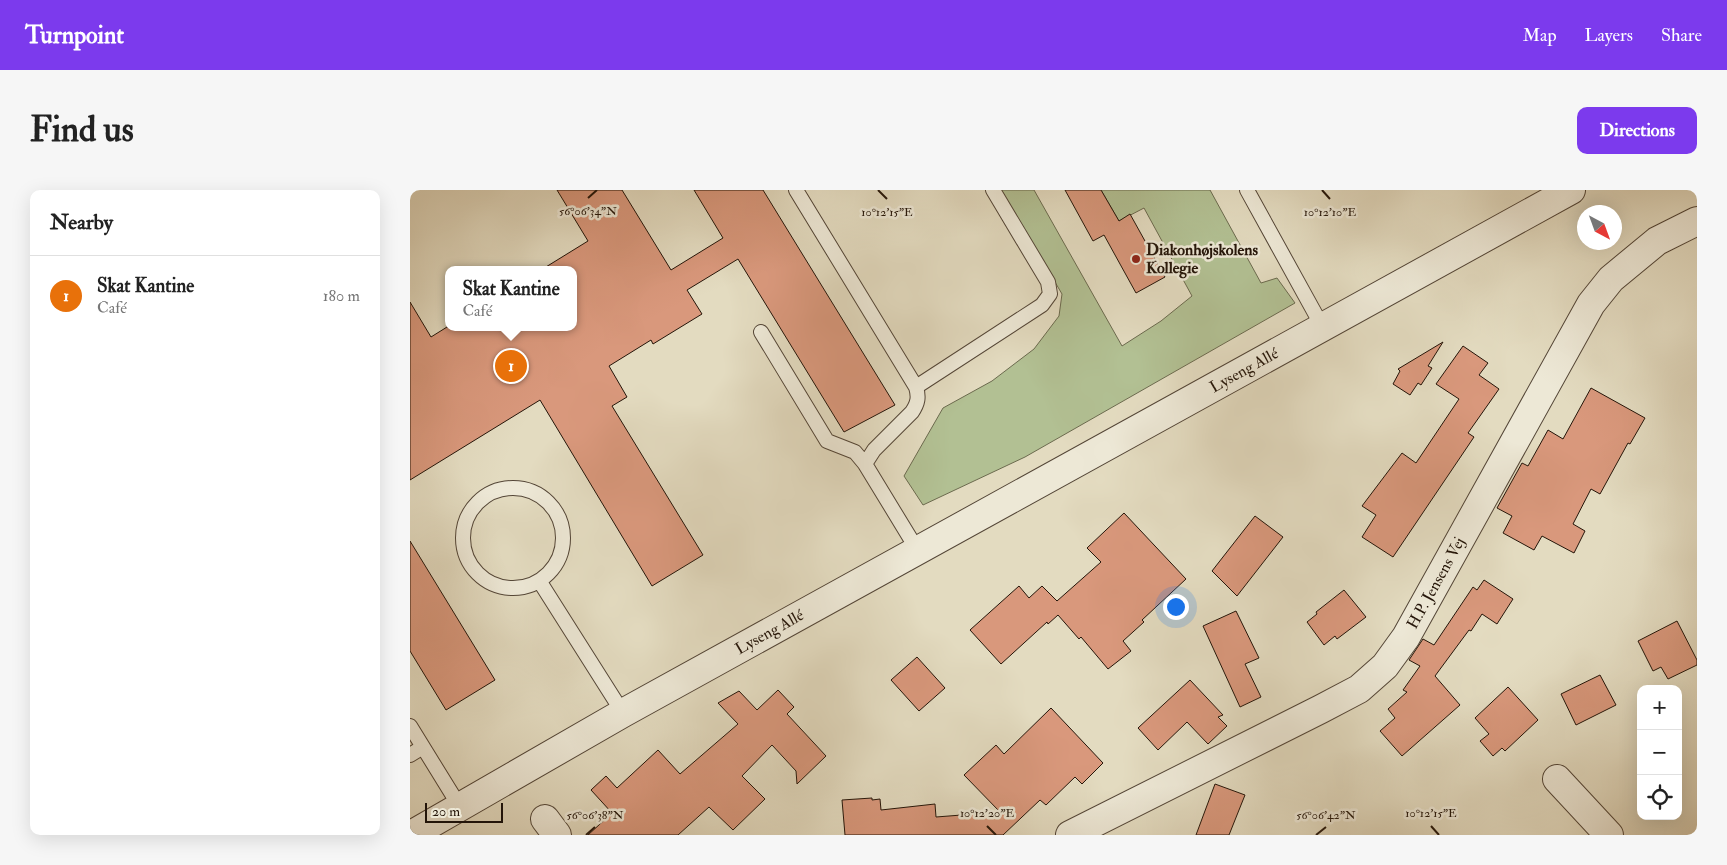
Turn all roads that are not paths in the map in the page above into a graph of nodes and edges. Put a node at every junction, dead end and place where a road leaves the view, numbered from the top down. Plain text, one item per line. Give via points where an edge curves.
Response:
1 (796, 190) edge
2 (993, 190) edge
3 (1246, 190) edge
4 (1571, 190) edge
5 (1697, 221) edge
6 (1322, 326) junction
7 (761, 332) dead end
8 (916, 387) junction
9 (865, 464) junction
10 (918, 551) junction
11 (540, 582) junction
12 (623, 713) junction
13 (410, 726) edge
14 (423, 747) junction
15 (410, 754) edge
16 (1557, 779) dead end
17 (460, 807) junction
18 (411, 835) edge
19 (1070, 835) edge
20 (1609, 835) edge

1 - 8 lane
2 - 8 lane via 1048,282 1050,294 1042,305
3 - 6 lane
4 - 6 street, Lyseng Allé
5 - 19 street, H.P. Jensens Vej via 1658,241 1611,279 1591,304 1406,636 1386,666 1359,689
6 - 10 street, Lyseng Allé
7 - 9 lane via 827,441 855,452
8 - 9 lane via 917,405 874,450
9 - 10 lane
10 - 12 street, Lyseng Allé
11 - 11 lane via 560,560 564,532 553,506 529,490 500,489 476,504 463,529 466,558 485,580 512,589
11 - 12 lane
12 - 17 street, Lyseng Allé
13 - 14 lane
14 - 15 lane
14 - 17 lane
16 - 20 street
17 - 18 street, Lyseng Allé

